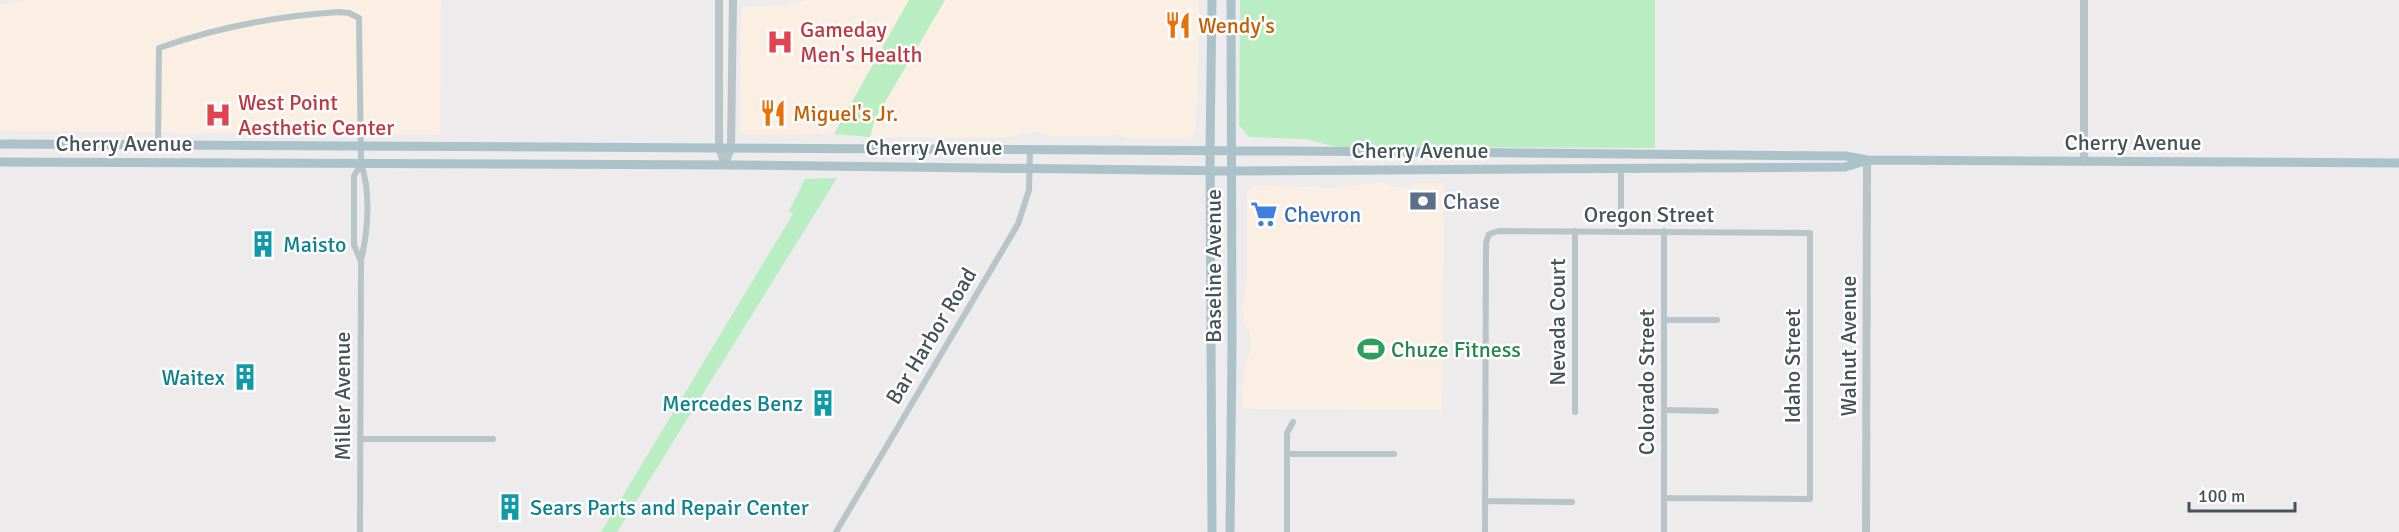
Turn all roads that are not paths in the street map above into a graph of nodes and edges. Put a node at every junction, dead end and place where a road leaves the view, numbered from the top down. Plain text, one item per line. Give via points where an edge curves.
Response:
1 (719, 0) edge
2 (733, 0) edge
3 (1212, 0) edge
4 (1231, 0) edge
5 (2084, 0) edge
6 (0, 144) edge
7 (158, 145) junction
8 (361, 146) junction
9 (718, 148) junction
10 (731, 148) junction
11 (1030, 150) junction
12 (1210, 150) junction
13 (1232, 150) junction
14 (1867, 160) junction
15 (0, 162) edge
16 (2084, 162) junction
17 (2399, 163) edge
18 (361, 164) junction
19 (725, 165) junction
20 (1030, 167) junction
21 (1621, 169) junction
22 (1210, 171) junction
23 (1232, 171) junction
24 (1575, 231) junction
25 (1621, 231) junction
26 (1664, 231) junction
27 (1810, 233) joint
28 (361, 260) junction
29 (1664, 320) junction
30 (1717, 320) dead end
31 (1664, 410) junction
32 (1716, 411) dead end
33 (1575, 412) dead end
34 (1293, 422) dead end
35 (360, 439) junction
36 (493, 439) dead end
37 (1287, 454) junction
38 (1394, 454) dead end
39 (1664, 498) junction
40 (1485, 501) junction
41 (1572, 502) dead end
42 (360, 532) edge
43 (836, 532) edge
44 (1212, 532) edge
45 (1230, 532) edge
46 (1287, 532) edge
47 (1485, 532) edge
48 (1664, 532) edge
49 (1866, 532) edge

1 - 9 street
2 - 10 street
3 - 12 main road, Baseline Avenue
4 - 13 main road, Baseline Avenue
5 - 16 street
6 - 7 main road, Cherry Avenue
7 - 8 main road, Cherry Avenue
7 - 8 street, Miller Avenue via 159,48 261,20 339,12 359,18
8 - 9 main road, Cherry Avenue
8 - 18 street, Miller Avenue
9 - 10 main road, Cherry Avenue
9 - 19 street
10 - 11 main road, Cherry Avenue
10 - 19 street
11 - 12 main road, Cherry Avenue
11 - 20 street, Bar Harbor Road
12 - 13 main road, Cherry Avenue
12 - 22 main road, Baseline Avenue
13 - 14 main road, Cherry Avenue via 1846,156
13 - 23 main road, Baseline Avenue
14 - 16 main road, Cherry Avenue
14 - 21 main road, Cherry Avenue via 1845,167
14 - 49 street, Walnut Avenue
15 - 18 main road, Cherry Avenue
16 - 17 main road, Cherry Avenue
18 - 19 main road, Cherry Avenue
18 - 28 street, Miller Avenue via 366,176 365,244
18 - 28 street, Miller Avenue via 354,176 354,245
19 - 20 main road, Cherry Avenue
20 - 22 main road, Cherry Avenue
20 - 43 street, Bar Harbor Road via 1027,199 1018,224
21 - 23 main road, Cherry Avenue
21 - 25 street
22 - 23 main road, Cherry Avenue
22 - 44 main road, Baseline Avenue
23 - 45 main road, Baseline Avenue
24 - 25 street, Oregon Street
24 - 33 street, Nevada Court
24 - 40 street, Oregon Street via 1489,234
25 - 26 street, Oregon Street
26 - 27 street, Oregon Street
26 - 29 street, Colorado Street
27 - 39 street, Idaho Street via 1810,499
28 - 35 street, Miller Avenue
29 - 30 street
29 - 31 street, Colorado Street
31 - 32 street
31 - 39 street, Colorado Street
34 - 37 street via 1287,432
35 - 36 street
35 - 42 street, Miller Avenue
37 - 38 street
37 - 46 street
39 - 48 street, Colorado Street
40 - 41 street
40 - 47 street

